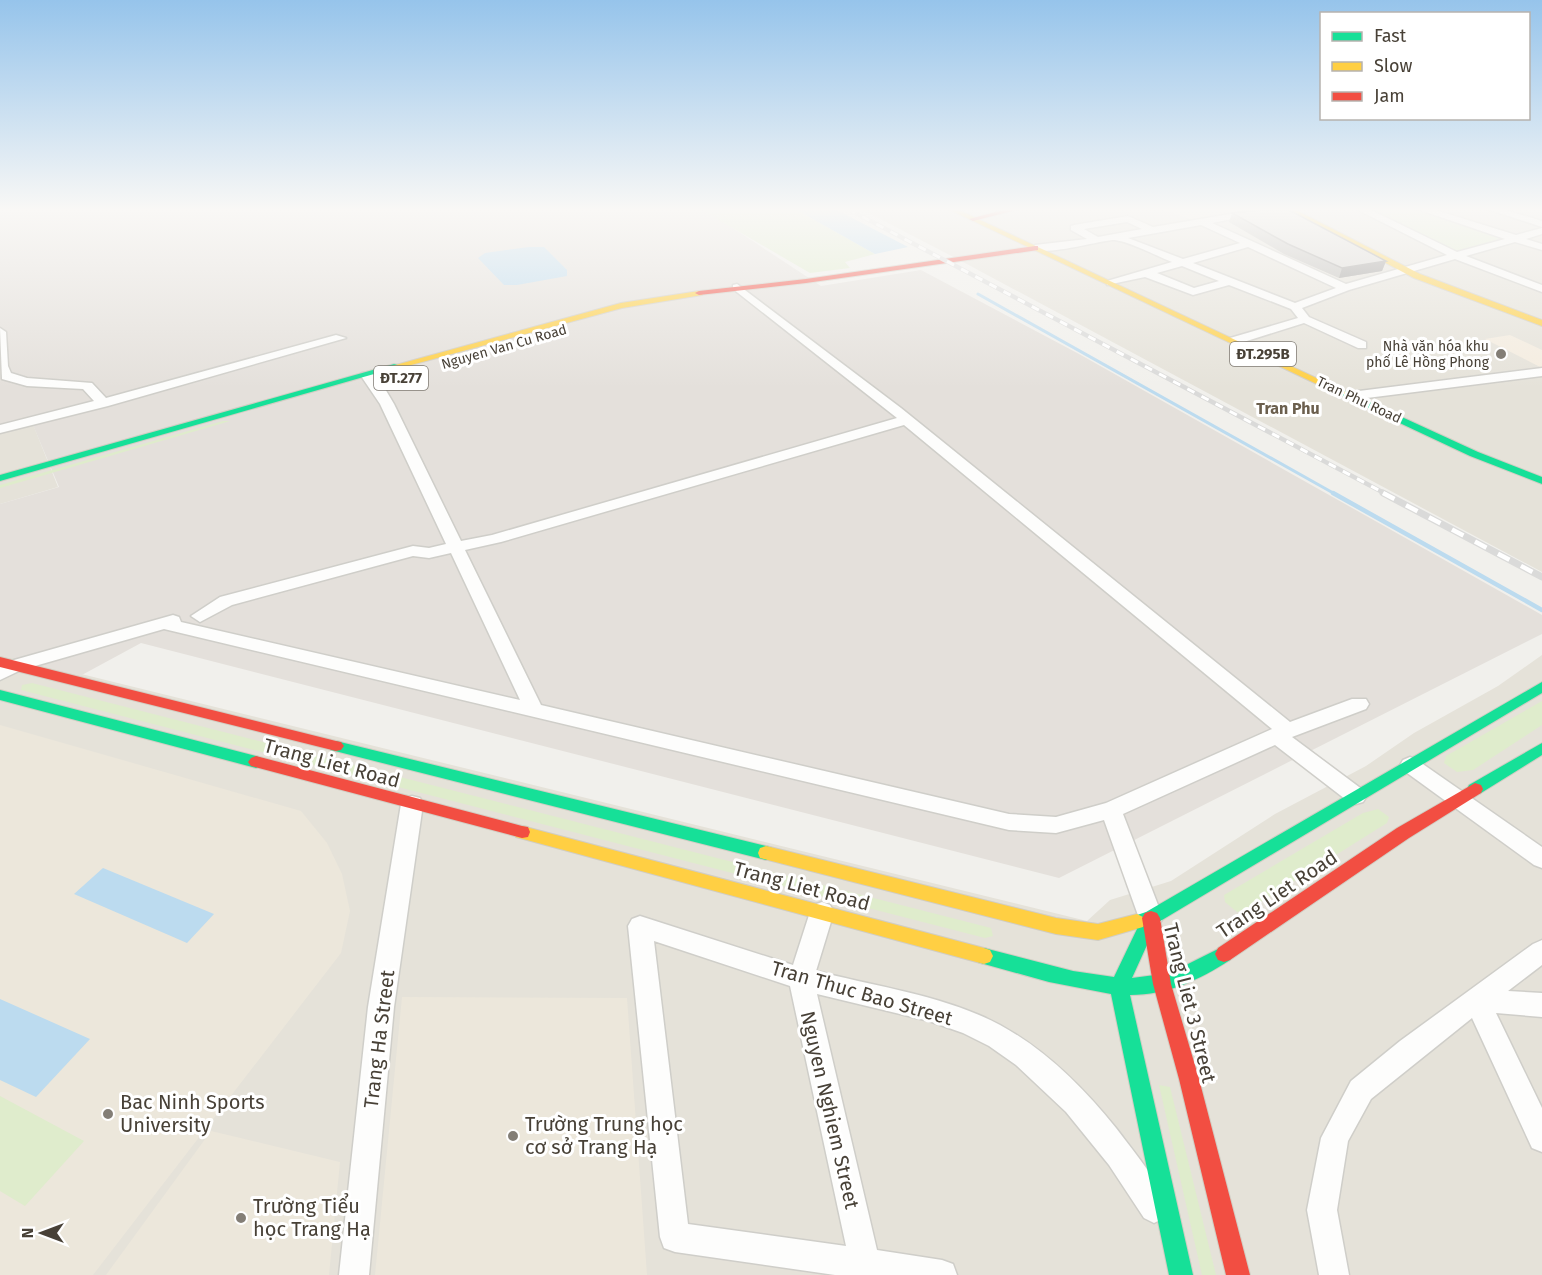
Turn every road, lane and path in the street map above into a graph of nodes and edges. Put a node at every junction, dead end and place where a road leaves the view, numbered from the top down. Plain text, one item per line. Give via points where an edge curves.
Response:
1 (893, 268) edge
2 (1080, 268) edge
3 (1160, 268) edge
4 (1197, 268) edge
5 (1302, 268) edge
6 (1402, 268) edge
7 (1416, 268) edge
8 (1488, 268) edge
9 (1407, 271) junction
10 (1146, 273) junction
11 (1229, 281) junction
12 (1111, 283) junction
13 (1345, 288) junction
14 (1542, 289) edge
15 (741, 291) junction
16 (1295, 308) junction
17 (1305, 319) junction
18 (1542, 323) edge
19 (0, 332) edge
20 (340, 338) dead end
21 (1234, 341) junction
22 (1362, 345) dead end
23 (1542, 373) edge
24 (372, 380) junction
25 (1351, 396) junction
26 (103, 403) junction
27 (248, 415) junction
28 (906, 420) junction
29 (0, 429) edge
30 (1474, 454) junction
31 (103, 464) dead end
32 (0, 478) edge
33 (1540, 480) edge
34 (1522, 486) junction
35 (1540, 495) dead end
36 (455, 547) junction
37 (162, 623) junction
38 (5, 667) edge
39 (1542, 687) edge
40 (0, 695) edge
41 (1359, 704) dead end
42 (534, 710) junction
43 (1282, 734) junction
44 (1542, 748) edge
45 (1410, 765) junction
46 (1356, 796) junction
47 (1460, 800) junction
48 (412, 804) junction
49 (1111, 810) junction
50 (1542, 859) edge
51 (822, 912) junction
52 (1151, 918) junction
53 (1542, 951) edge
54 (801, 978) junction
55 (1162, 984) junction
56 (1119, 986) junction
57 (1477, 1000) junction
58 (1542, 1005) edge
59 (1542, 1138) edge
60 (1173, 1239) junction
61 (864, 1270) edge
62 (354, 1275) edge
63 (942, 1275) edge
64 (1181, 1275) edge
65 (1238, 1275) edge
66 (1334, 1275) edge

1 - 15 main road, Nguyen Van Cu Road / ĐT.277
2 - 12 main road, Tran Phu Road / ĐT.295B
3 - 10 street
4 - 11 street
5 - 13 street
6 - 9 main road
7 - 9 street
8 - 14 street
9 - 13 street
9 - 18 main road
10 - 11 street via 1193,292
10 - 12 street
11 - 16 street
12 - 21 main road, Tran Phu Road / ĐT.295B
13 - 16 street
15 - 24 main road, Nguyen Van Cu Road / ĐT.277 via 586,313
15 - 28 street
16 - 17 street
17 - 21 street
17 - 22 street
19 - 26 street via 2,370 8,378 87,386
20 - 26 street
21 - 25 main road, Tran Phu Road / ĐT.295B
23 - 25 street
24 - 27 main road, Nguyen Van Cu Road / ĐT.277
24 - 36 street
25 - 30 main road, Tran Phu Road / ĐT.295B
26 - 29 street
27 - 31 main road, Nguyen Van Cu Road / ĐT.277
27 - 32 main road, Nguyen Van Cu Road / ĐT.277
28 - 36 street
28 - 43 street
30 - 33 main road, Tran Phu Road / ĐT.295B
30 - 34 main road, Tran Phu Road / ĐT.295B
33 - 34 main road
34 - 35 main road, Tran Phu Road / ĐT.295B
36 - 37 street via 429,553 416,562 228,614
36 - 42 street
37 - 38 street
37 - 42 street
38 - 52 main road, Trang Liet Road via 1056,926 1098,932
39 - 45 main road, Trang Liet Road
40 - 48 main road, Trang Liet Road
41 - 43 street
42 - 49 street via 1009,822 1056,825
43 - 46 street
43 - 49 street
44 - 47 main road, Trang Liet Road
45 - 46 main road, Trang Liet Road
45 - 47 street
46 - 52 main road, Trang Liet Road
47 - 50 street
47 - 55 main road, Trang Liet Road via 1403,833 1201,969
48 - 51 main road, Trang Liet Road
48 - 62 street, Trang Ha Street via 381,1007
49 - 52 street
51 - 54 street
51 - 56 main road, Trang Liet Road via 1053,975
52 - 55 main road, Trang Liet 3 Street
52 - 56 main road, Trang Liet 3 Street
53 - 57 street
54 - 60 street, Tran Thuc Bao Street via 915,1005 998,1038 1032,1062 1072,1100 1142,1187
54 - 61 street, Nguyen Nghiem Street
54 - 61 street, Tran Thuc Bao Street via 640,926 675,1237
55 - 56 main road, Trang Liet Road
55 - 65 main road, Trang Liet 3 Street
56 - 60 main road
57 - 58 street
57 - 59 street
57 - 66 street via 1361,1090 1335,1138 1322,1210
60 - 64 main road
61 - 63 street

